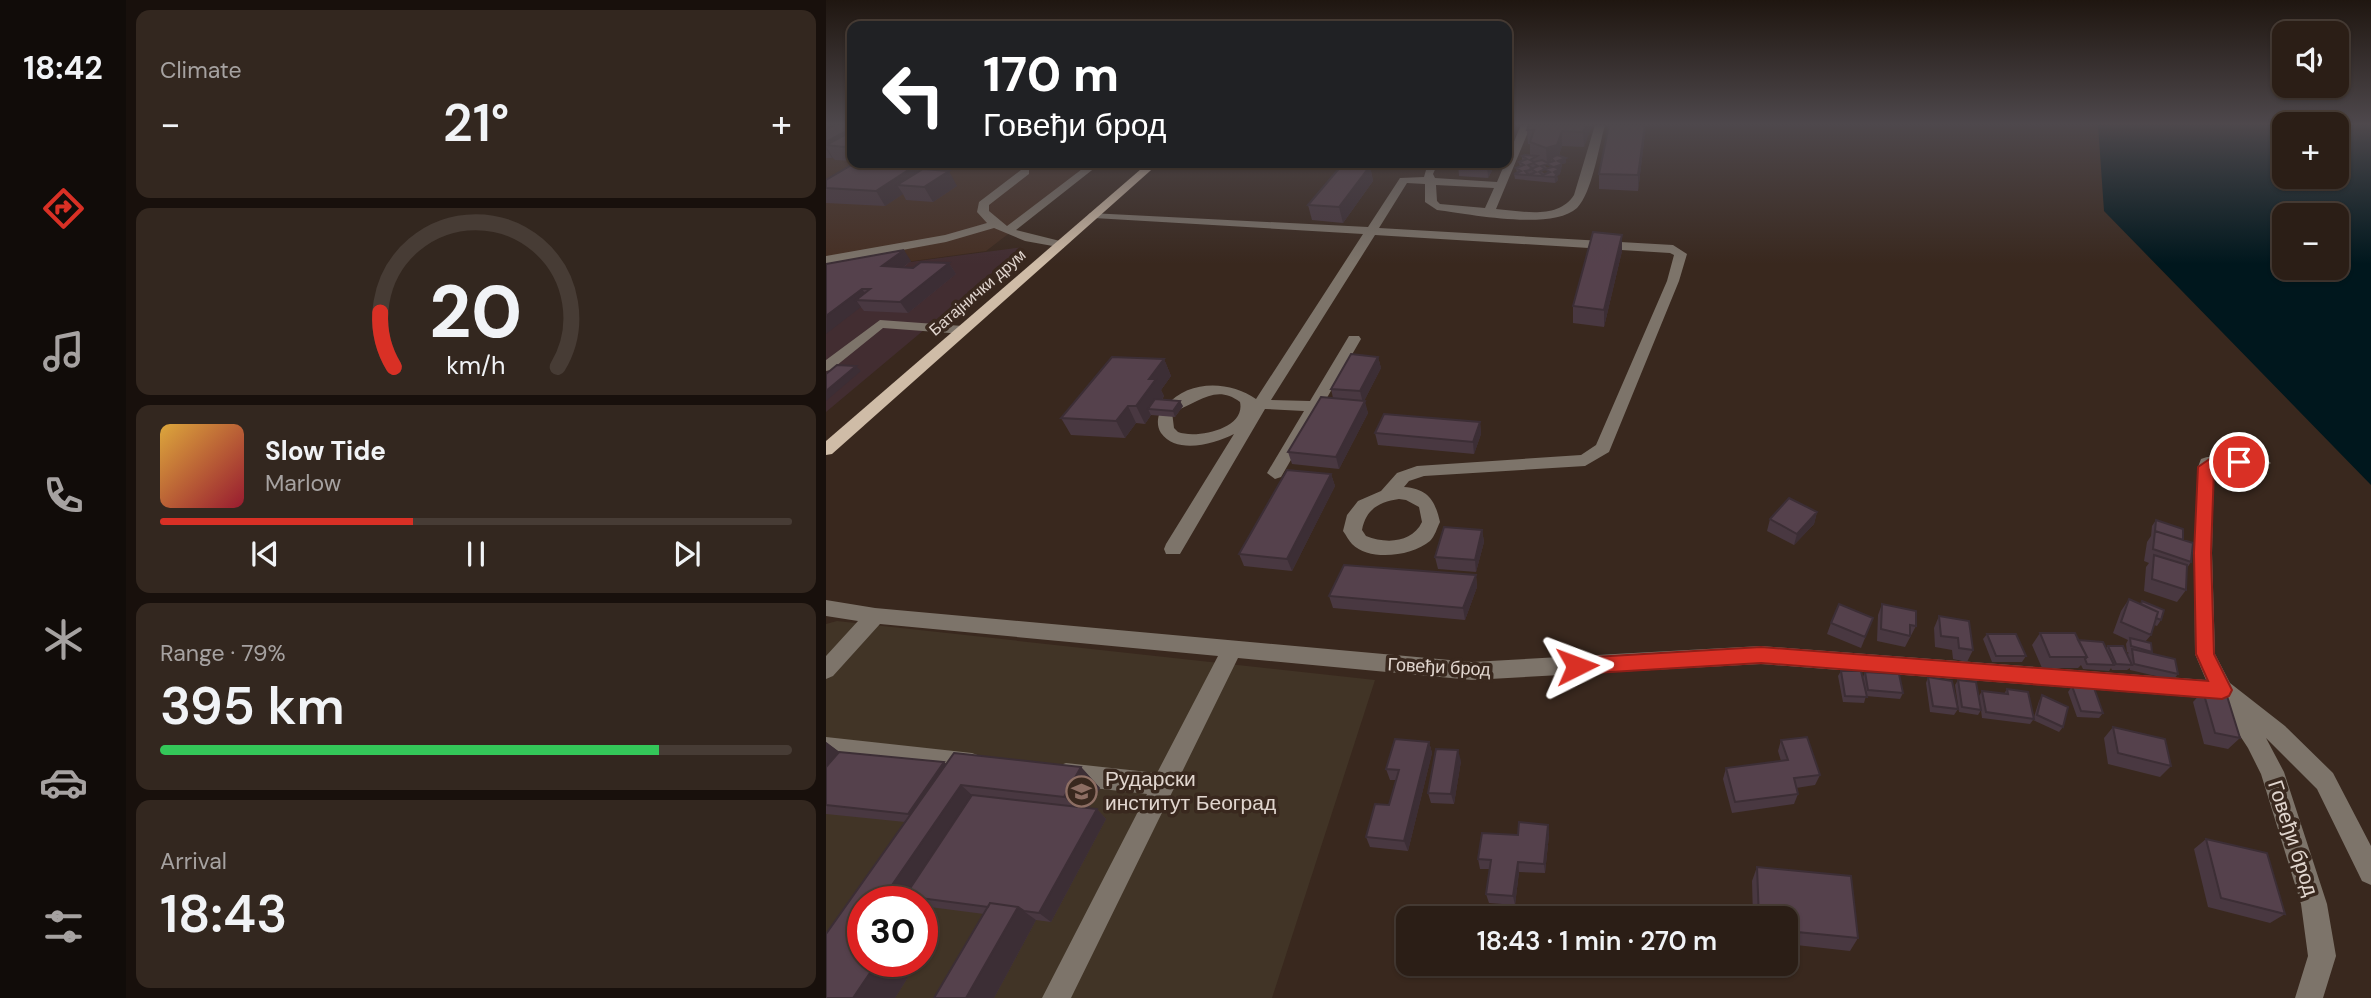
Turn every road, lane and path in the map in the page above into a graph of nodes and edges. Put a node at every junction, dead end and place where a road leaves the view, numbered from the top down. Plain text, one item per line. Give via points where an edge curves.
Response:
1 (1025, 172) dead end
2 (1085, 172) edge
3 (1144, 172) edge
4 (1429, 172) edge
5 (1506, 172) edge
6 (1586, 172) edge
7 (1430, 181) junction
8 (1500, 185) junction
9 (1489, 212) junction
10 (1094, 215) junction
11 (997, 224) junction
12 (1009, 230) junction
13 (1371, 231) junction
14 (1060, 245) junction
15 (826, 260) edge
16 (963, 330) junction
17 (1354, 339) dead end
18 (826, 367) edge
19 (1255, 403) junction
20 (1314, 406) junction
21 (826, 450) edge
22 (2263, 463) dead end
23 (1275, 473) dead end
24 (1387, 495) dead end
25 (1174, 550) dead end
26 (826, 608) edge
27 (875, 616) junction
28 (1231, 651) junction
29 (826, 670) edge
30 (2222, 690) junction
31 (826, 747) edge
32 (988, 765) edge
33 (1042, 771) edge
34 (1164, 785) junction
35 (2371, 873) edge
36 (1056, 998) edge
37 (2309, 998) edge

1 - 11 street via 984,204 983,212
2 - 12 street
3 - 10 main road, Батајнички друм
4 - 7 street
5 - 8 street
6 - 9 street via 1577,202 1568,211
7 - 8 street
7 - 9 street via 1431,202 1437,207
7 - 13 street via 1404,180
8 - 9 street
10 - 13 street
10 - 14 main road, Батајнички друм
11 - 12 street
11 - 15 street
12 - 14 street via 1033,242
13 - 19 street
13 - 24 street via 1660,248 1681,254 1604,448 1585,460 1423,470 1403,477
14 - 16 main road, Батајнички друм
16 - 18 street via 880,324
16 - 21 main road, Батајнички друм
17 - 20 street
19 - 19 street via 1222,389 1195,394 1170,411 1165,424 1175,437 1199,441 1238,426
19 - 20 street
19 - 25 street
20 - 23 street
22 - 30 street, Говеђи брод via 2214,461 2206,467 2205,654
26 - 27 street, Говеђи брод
27 - 28 street, Говеђи брод
27 - 29 street
28 - 30 street, Говеђи брод via 1472,671 1761,655
28 - 34 street
30 - 35 street via 2277,733 2325,781
30 - 37 street, Говеђи брод via 2272,772 2314,904 2322,956
31 - 32 street
33 - 34 street
34 - 36 street

